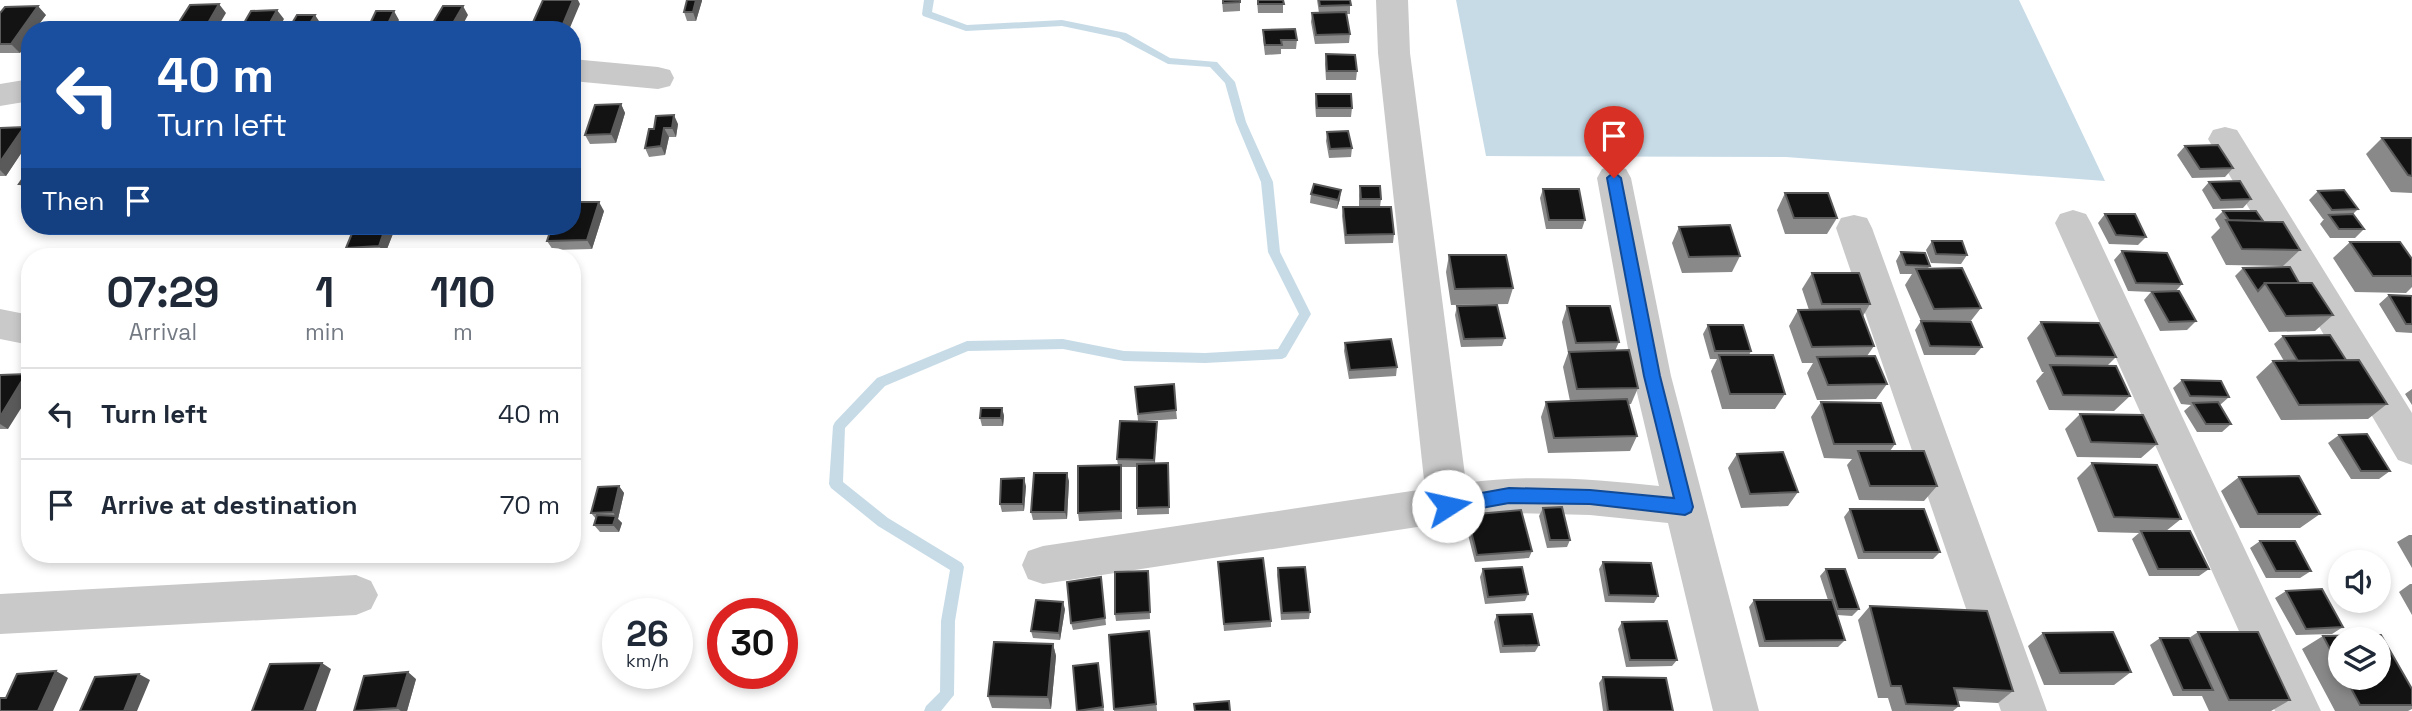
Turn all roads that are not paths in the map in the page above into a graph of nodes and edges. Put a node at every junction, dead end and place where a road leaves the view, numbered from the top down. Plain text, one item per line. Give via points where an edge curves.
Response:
1 (1392, 0) edge
2 (581, 71) edge
3 (658, 78) dead end
4 (21, 92) edge
5 (0, 95) edge
6 (2225, 139) dead end
7 (1614, 178) dead end
8 (2073, 223) dead end
9 (1854, 228) dead end
10 (0, 324) edge
11 (21, 328) edge
12 (2412, 448) edge
13 (1448, 506) junction
14 (1685, 507) junction
15 (1043, 565) dead end
16 (356, 595) dead end
17 (0, 614) edge
18 (1736, 711) edge
19 (2024, 711) edge
20 (2298, 711) edge

1 - 13 street via 1394,53
2 - 3 street
4 - 5 street
6 - 12 street
7 - 14 street via 1652,376
8 - 20 street
9 - 19 street
10 - 11 street
13 - 14 street via 1509,495 1590,497
13 - 15 street
14 - 18 street
16 - 17 street

